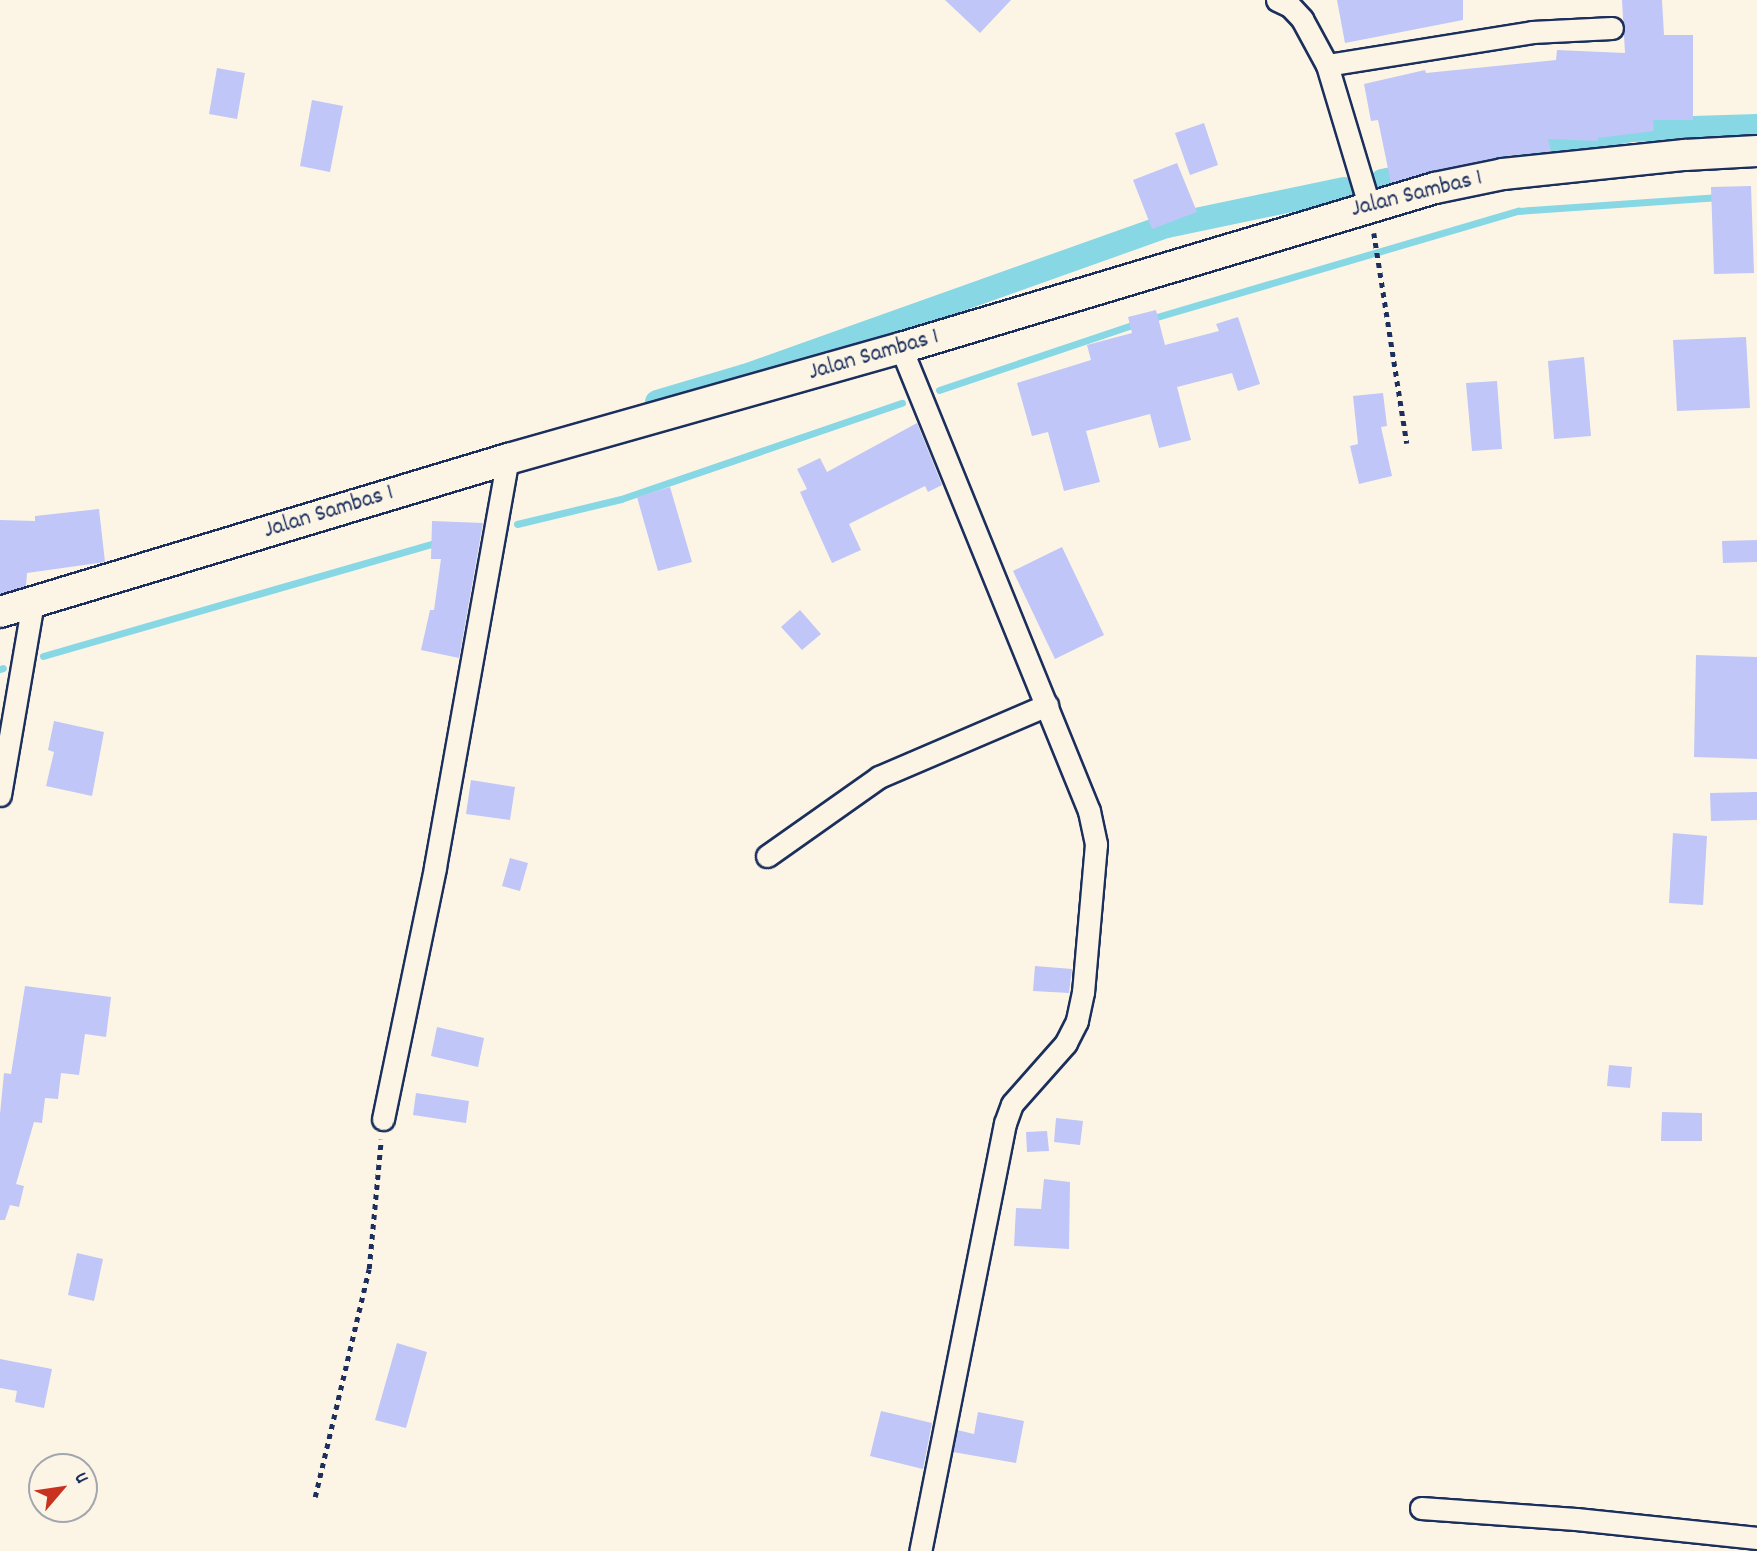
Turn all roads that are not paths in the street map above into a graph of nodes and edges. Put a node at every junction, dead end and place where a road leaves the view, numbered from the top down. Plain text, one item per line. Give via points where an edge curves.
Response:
1 (1277, 0) edge
2 (1612, 28) dead end
3 (1327, 65) junction
4 (1757, 151) edge
5 (1757, 169) edge
6 (1369, 205) junction
7 (901, 348) junction
8 (508, 459) junction
9 (33, 602) junction
10 (0, 612) edge
11 (1046, 705) junction
12 (0, 795) edge
13 (767, 856) dead end
14 (383, 1119) road end
15 (1421, 1508) dead end
16 (1757, 1538) edge
17 (920, 1551) edge

1 - 3 street via 1302,19
2 - 3 street via 1532,32
3 - 6 street
4 - 5 street
4 - 6 street, Jalan Sambas 1 via 1503,174
6 - 7 street, Jalan Sambas 1
7 - 8 street, Jalan Sambas 1
7 - 11 street
8 - 9 street, Jalan Sambas 1
8 - 14 street via 435,867
9 - 10 street, Jalan Sambas 1
9 - 12 street
11 - 13 street via 879,778
11 - 17 street via 1089,811 1096,844 1083,992 1072,1035 1023,1089 1005,1123
15 - 16 street

